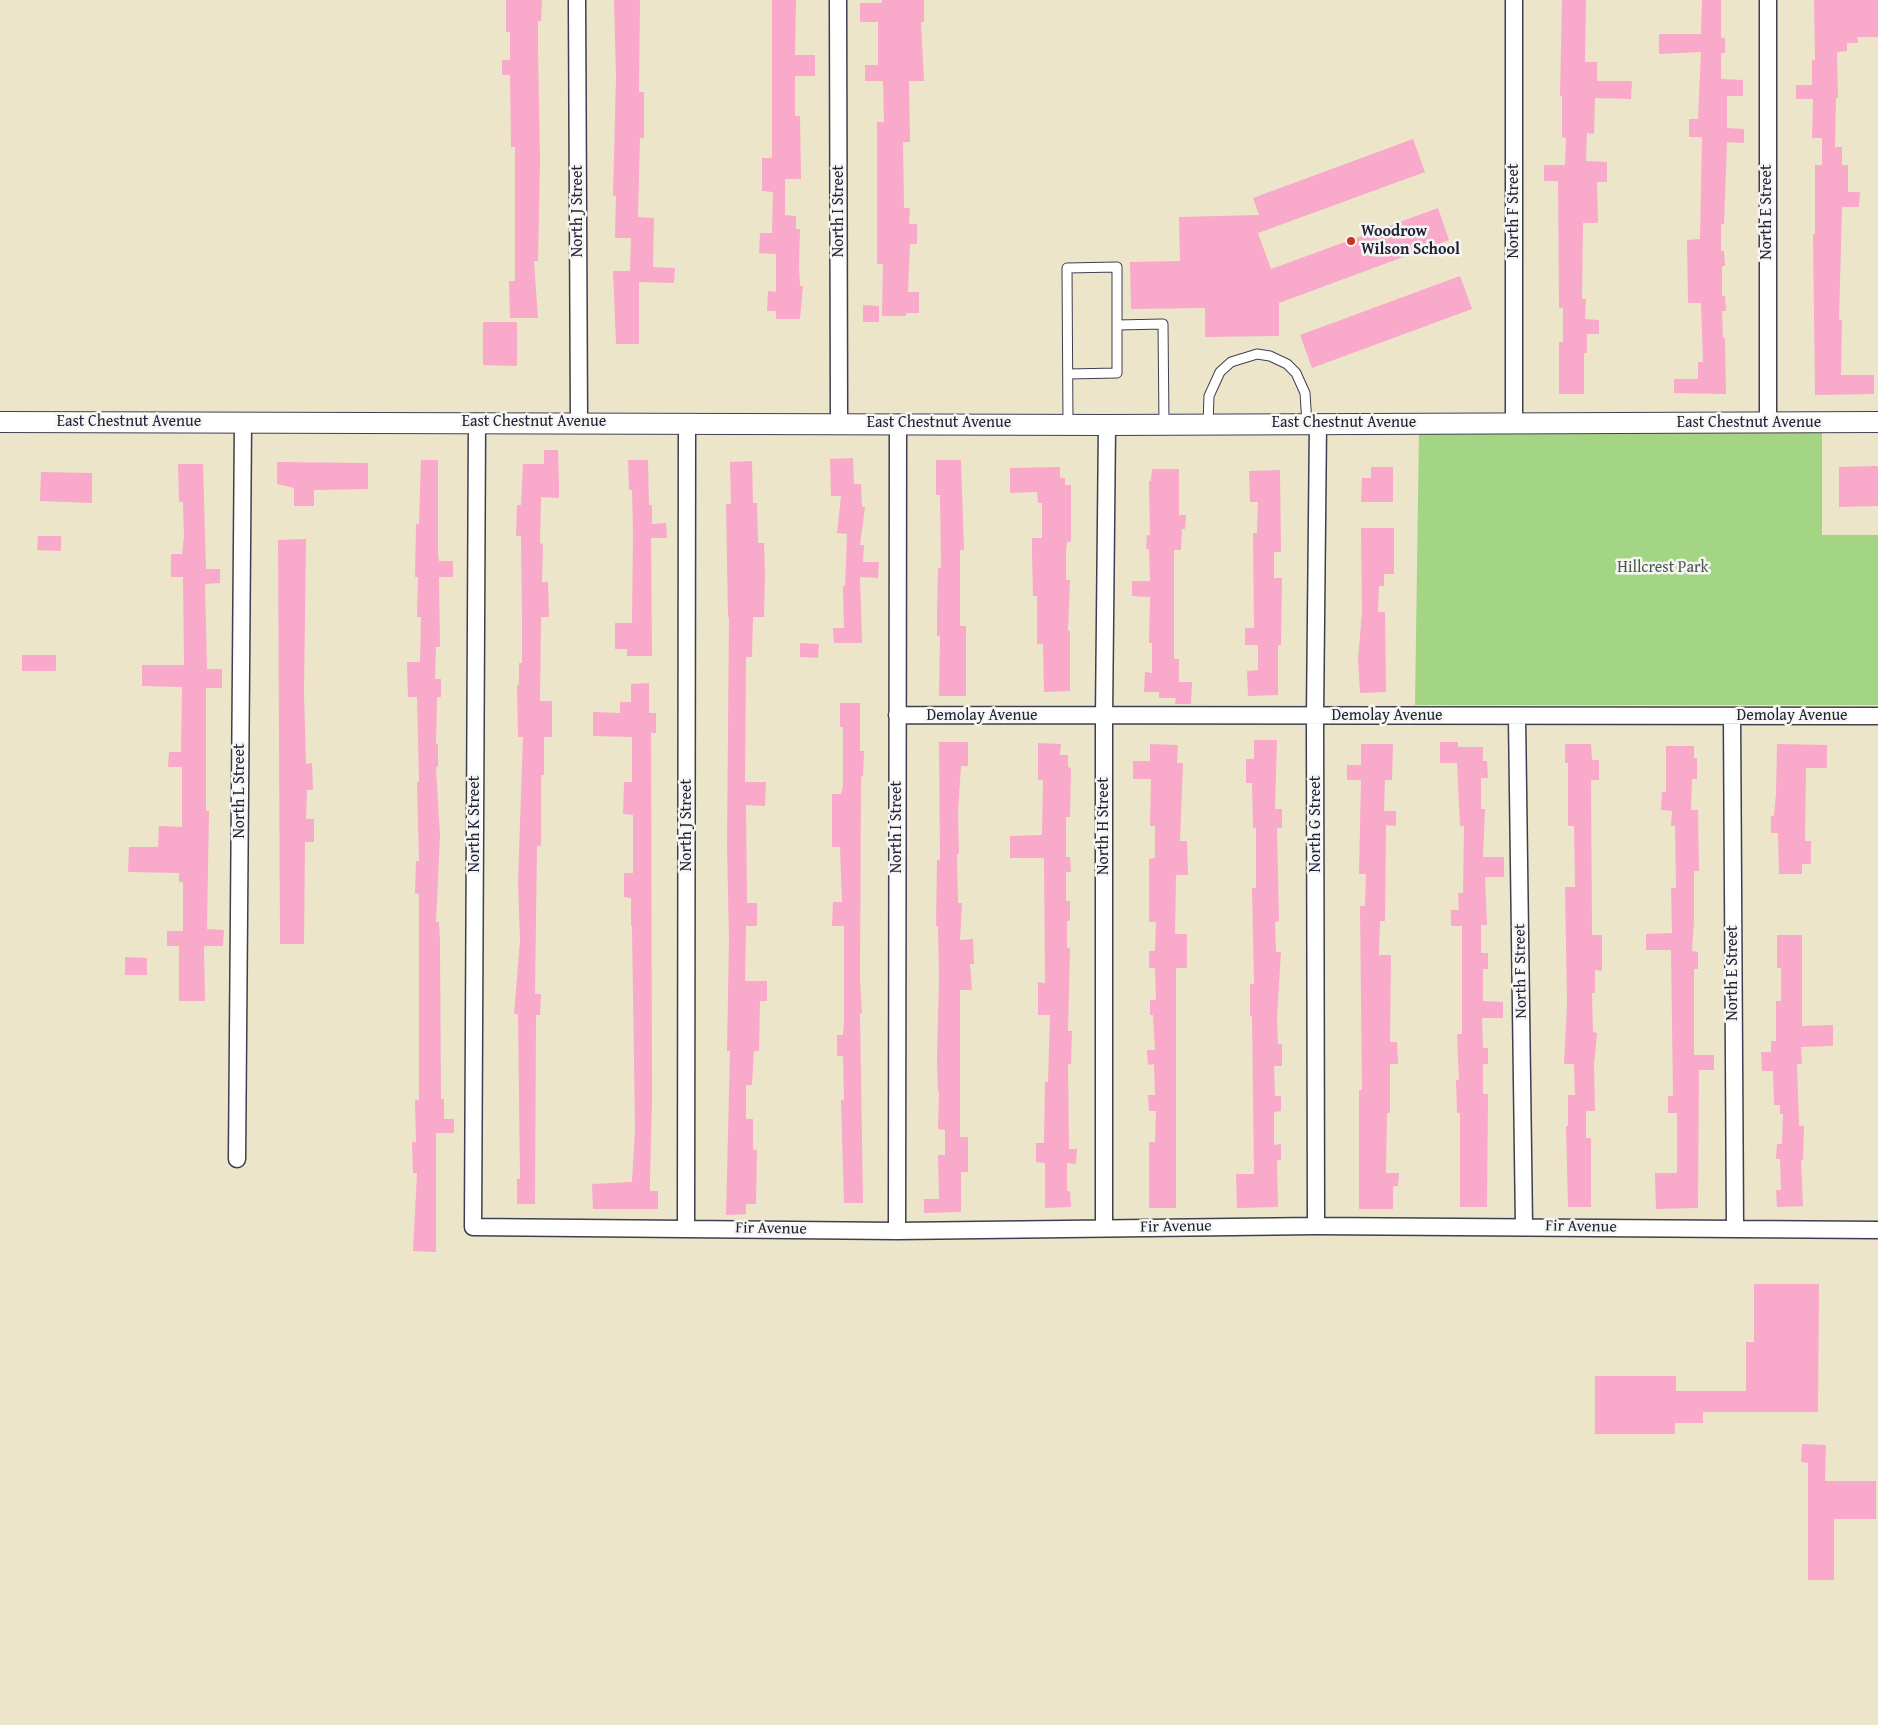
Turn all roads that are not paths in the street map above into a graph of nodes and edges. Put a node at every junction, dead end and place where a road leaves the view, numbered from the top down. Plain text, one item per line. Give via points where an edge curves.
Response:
1 (577, 0) edge
2 (838, 0) edge
3 (1514, 0) edge
4 (1768, 0) edge
5 (1117, 324) junction
6 (1068, 374) junction
7 (0, 422) edge
8 (242, 422) junction
9 (477, 422) junction
10 (580, 422) junction
11 (1514, 422) junction
12 (1878, 422) edge
13 (687, 423) junction
14 (839, 423) junction
15 (898, 423) junction
16 (1312, 423) junction
17 (1768, 423) junction
18 (1068, 424) junction
19 (1164, 424) junction
20 (1208, 424) junction
21 (1107, 425) junction
22 (897, 715) junction
23 (1104, 716) junction
24 (1315, 716) junction
25 (1517, 716) junction
26 (1732, 716) junction
27 (1878, 716) edge
28 (237, 1159) dead end
29 (1316, 1226) junction
30 (1524, 1226) junction
31 (473, 1227) joint
32 (686, 1228) junction
33 (1104, 1228) junction
34 (1734, 1229) junction
35 (1878, 1230) edge
36 (897, 1231) junction

1 - 10 street, North J Street
2 - 14 street, North I Street
3 - 11 street, North F Street
4 - 17 street, North E Street
5 - 6 lane via 1117,373
5 - 6 lane via 1117,267 1067,268
5 - 19 lane via 1163,324
6 - 18 lane
7 - 8 street, East Chestnut Avenue
8 - 9 street, East Chestnut Avenue
8 - 28 street, North L Street
9 - 10 street, East Chestnut Avenue
9 - 31 street, North K Street
10 - 13 street, East Chestnut Avenue
11 - 16 street, East Chestnut Avenue
11 - 17 street, East Chestnut Avenue
12 - 17 street, East Chestnut Avenue
13 - 14 street, East Chestnut Avenue
13 - 32 street, North J Street
14 - 15 street, East Chestnut Avenue
15 - 18 street, East Chestnut Avenue
15 - 22 street, North I Street
16 - 20 street, East Chestnut Avenue
16 - 20 lane via 1296,373 1287,364 1257,354 1231,362 1220,372 1209,396
16 - 24 street, North G Street
18 - 21 street, East Chestnut Avenue
19 - 20 street, East Chestnut Avenue
19 - 21 street, East Chestnut Avenue
21 - 23 street, North H Street
22 - 23 street, Demolay Avenue
22 - 36 street, North I Street
23 - 24 street, Demolay Avenue
23 - 33 street, North H Street
24 - 25 street, Demolay Avenue
24 - 29 street, North G Street
25 - 26 street, Demolay Avenue
25 - 30 street, North F Street
26 - 27 street, Demolay Avenue
26 - 34 street, North E Street
29 - 30 street, Fir Avenue
29 - 33 street, Fir Avenue
30 - 34 street, Fir Avenue
31 - 32 street, Fir Avenue
32 - 36 street, Fir Avenue
33 - 36 street, Fir Avenue
34 - 35 street, Fir Avenue

